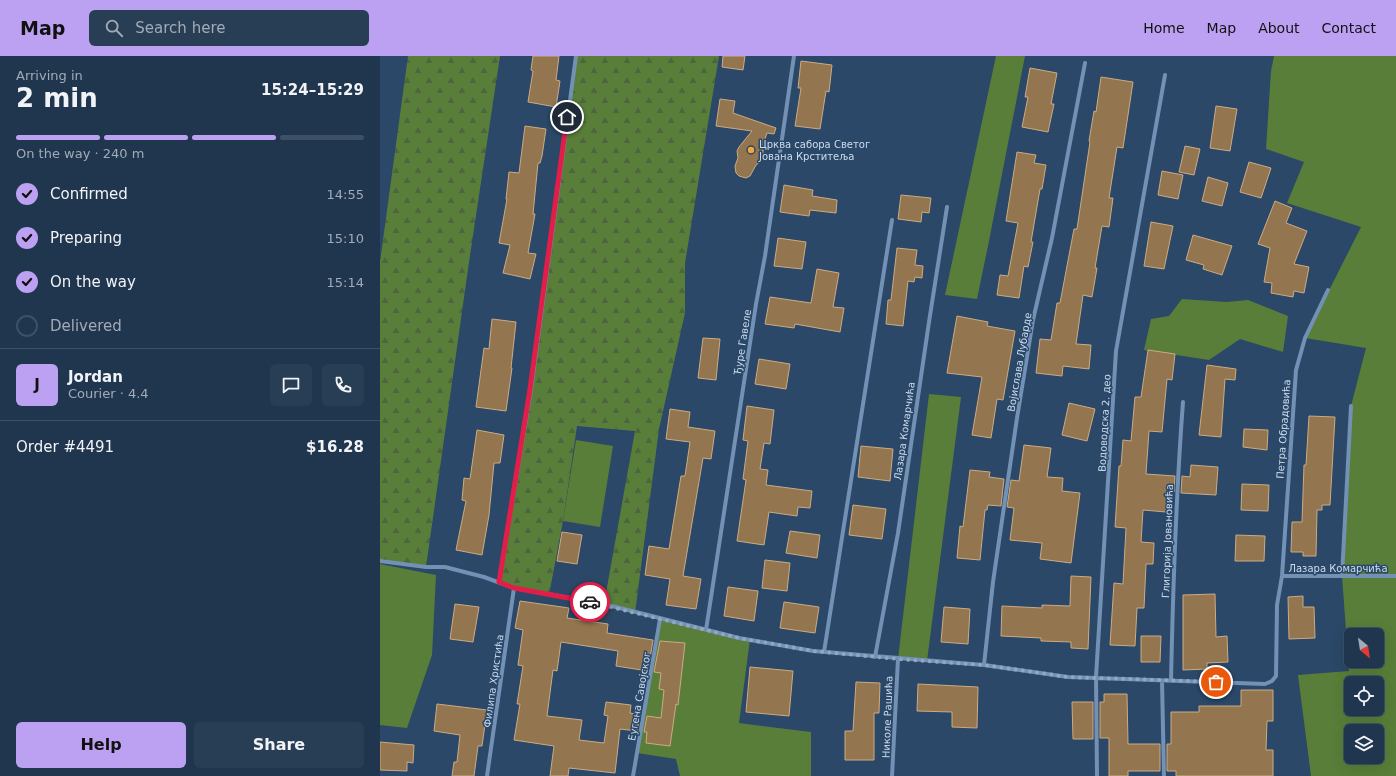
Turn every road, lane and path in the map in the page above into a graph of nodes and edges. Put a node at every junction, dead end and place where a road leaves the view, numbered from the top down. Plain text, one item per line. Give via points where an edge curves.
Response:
1 (576, 56) edge
2 (794, 56) edge
3 (1085, 63) dead end
4 (1165, 75) dead end
5 (947, 208) dead end
6 (892, 220) dead end
7 (1328, 290) dead end
8 (1183, 402) dead end
9 (1351, 406) dead end
10 (380, 561) edge
11 (1282, 576) junction
12 (1342, 576) junction
13 (1396, 576) edge
14 (499, 582) junction
15 (514, 588) junction
16 (660, 618) junction
17 (706, 630) junction
18 (824, 652) junction
19 (875, 657) junction
20 (898, 659) junction
21 (984, 665) junction
22 (1096, 677) junction
23 (1171, 680) junction
24 (1162, 681) junction
25 (487, 776) edge
26 (633, 776) edge
27 (892, 776) edge
28 (1097, 776) edge
29 (1164, 776) edge

1 - 14 street via 530,389
2 - 17 street, Ђуре Гавеле
3 - 21 street, Војислава Лубарде via 1052,238 1033,320 993,582
4 - 22 street, Водоводска 2. део via 1116,351
5 - 19 street, Лазара Комарчића via 898,533
6 - 18 street
7 - 11 street, Петра Обрадовића via 1305,338 1296,370
8 - 23 street, Глигорија Јовановића via 1175,536
9 - 12 street
10 - 14 street, Лазара Комарчића via 445,567
11 - 12 street, Лазара Комарчића
11 - 23 street, Лазара Комарчића via 1276,605 1276,676 1272,681 1255,684
12 - 13 street, Лазара Комарчића
14 - 15 street, Лазара Комарчића
15 - 16 street, Лазара Комарчића via 604,604
15 - 25 street, Филипа Христића
16 - 17 street, Лазара Комарчића
16 - 26 street, Еугена Савојског
17 - 18 street, Лазара Комарчића
18 - 19 street, Лазара Комарчића
19 - 20 street, Лазара Комарчића
20 - 21 street, Лазара Комарчића
20 - 27 street, Николе Рашића
21 - 22 street, Лазара Комарчића via 1068,677
22 - 24 street, Лазара Комарчића
22 - 28 street, Водоводска 2. део
23 - 24 street, Лазара Комарчића
24 - 29 street

